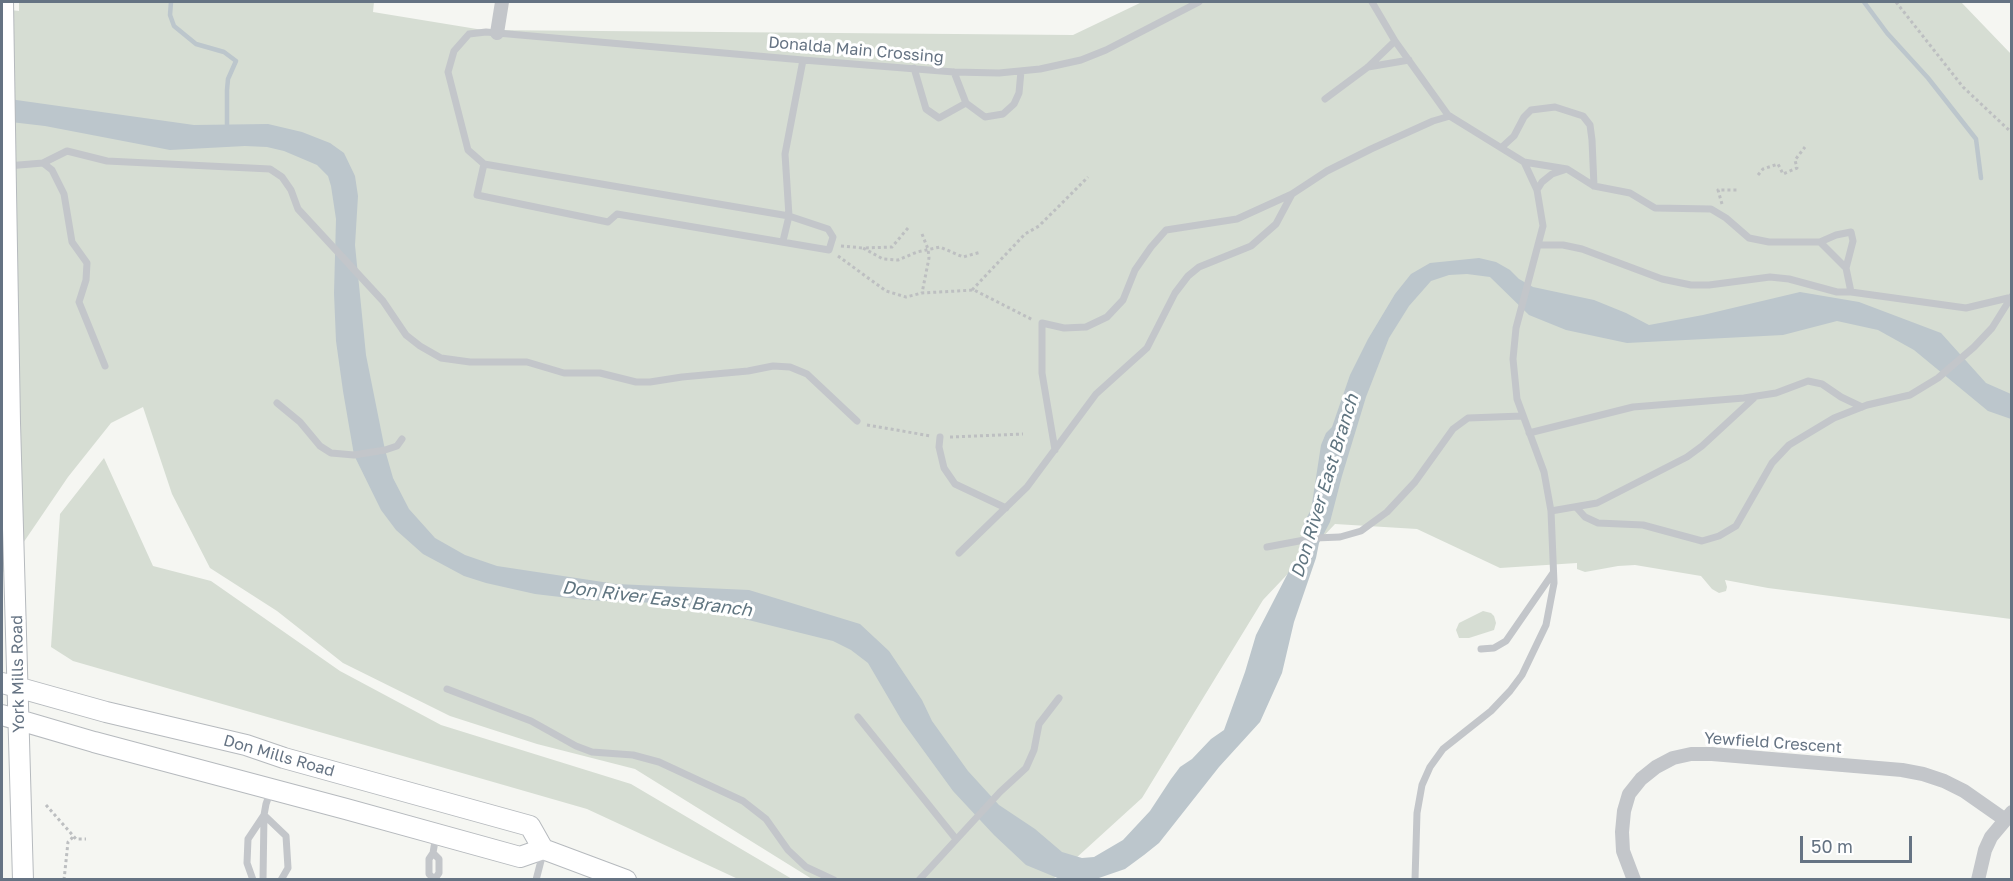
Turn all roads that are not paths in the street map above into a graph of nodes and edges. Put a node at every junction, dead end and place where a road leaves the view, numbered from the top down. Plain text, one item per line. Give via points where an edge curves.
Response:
1 (3, 2) edge
2 (501, 2) edge
3 (1199, 2) edge
4 (1372, 2) edge
5 (496, 33) junction
6 (1395, 41) junction
7 (802, 60) junction
8 (1409, 60) junction
9 (1368, 67) junction
10 (914, 68) junction
11 (1020, 71) junction
12 (954, 72) junction
13 (1324, 99) dead end
14 (966, 102) junction
15 (1450, 116) junction
16 (1502, 147) junction
17 (1524, 162) junction
18 (43, 163) junction
19 (484, 164) junction
20 (2, 167) edge
21 (1567, 169) junction
22 (1594, 186) junction
23 (1537, 190) junction
24 (1292, 194) junction
25 (789, 216) junction
26 (783, 241) junction
27 (1820, 242) junction
28 (1539, 246) junction
29 (1846, 268) junction
30 (1851, 292) junction
31 (2010, 297) edge
32 (105, 366) dead end
33 (1755, 396) junction
34 (277, 403) dead end
35 (1862, 407) junction
36 (1522, 416) junction
37 (857, 421) dead end
38 (1529, 433) junction
39 (940, 437) dead end
40 (402, 439) dead end
41 (1055, 450) junction
42 (1576, 507) junction
43 (1006, 508) junction
44 (1551, 511) junction
45 (1267, 547) dead end
46 (959, 553) dead end
47 (1553, 573) junction
48 (1481, 649) dead end
49 (10, 685) edge
50 (447, 689) dead end
51 (1059, 698) dead end
52 (10, 717) edge
53 (858, 717) dead end
54 (284, 758) junction
55 (272, 789) junction
56 (445, 803) junction
57 (264, 815) junction
58 (2008, 815) edge
59 (956, 839) junction
60 (435, 843) junction
61 (543, 849) junction
62 (621, 878) edge
63 (23, 879) edge
64 (253, 879) edge
65 (262, 879) edge
66 (281, 879) edge
67 (434, 879) edge
68 (536, 879) edge
69 (834, 879) edge
70 (919, 879) edge
71 (1414, 879) edge
72 (1635, 879) edge
73 (1978, 879) edge

1 - 49 main road, York Mills Road, bridge
2 - 5 street
3 - 11 lane, Donalda Main Crossing via 1091,57
4 - 6 lane
5 - 7 lane, Donalda Main Crossing
5 - 19 lane, Donalda Main Crossing via 470,34 454,51 448,72 468,150
6 - 8 lane
6 - 9 lane
7 - 10 lane, Donalda Main Crossing
7 - 25 lane via 785,154
8 - 9 lane
8 - 15 lane
9 - 13 lane
10 - 12 lane, Donalda Main Crossing
10 - 14 lane via 926,109 939,118
11 - 12 lane, Donalda Main Crossing
11 - 14 lane via 1019,93 1003,114 985,117
12 - 14 lane
15 - 16 lane
15 - 24 lane via 1327,171
16 - 17 lane
16 - 22 lane via 1531,110 1555,107 1583,116 1590,125
17 - 21 lane
17 - 23 lane
18 - 20 lane
18 - 32 lane via 52,170 64,194 72,242 87,263 79,302
18 - 37 lane via 67,151 106,161 270,169 282,177 298,209 383,301 406,335 441,358 527,362 564,374 600,373 643,382 790,367 807,374
19 - 25 lane
19 - 26 lane via 477,195 609,222 617,214
21 - 22 lane
21 - 23 lane via 1552,174
22 - 27 lane via 1630,193 1655,208 1711,209 1749,238
23 - 28 lane via 1543,226
24 - 41 lane via 1276,224 1251,246 1199,267 1188,276 1147,348 1096,394
24 - 41 lane via 1238,219 1167,230 1135,270 1123,300 1107,317 1086,327 1042,323 1042,373
25 - 26 lane
25 - 26 lane via 828,229 833,237 830,247
27 - 29 lane
27 - 29 lane via 1851,232 1853,241
28 - 30 lane via 1582,249 1645,273 1691,285 1770,277
28 - 36 lane via 1516,328 1513,354
29 - 30 lane
30 - 31 lane via 1966,308
31 - 35 lane via 1992,327 1938,378 1910,395
33 - 35 lane via 1812,381
33 - 38 lane via 1633,408
33 - 42 lane via 1691,454 1597,503
34 - 40 lane via 331,453 354,455 385,450
35 - 42 lane via 1834,418 1783,449 1736,526 1719,536 1702,541 1643,525 1598,523
36 - 38 lane
36 - 45 lane via 1468,418 1453,429 1387,512 1361,531
38 - 44 lane via 1544,472
39 - 43 lane via 944,468 955,484
41 - 43 lane
42 - 44 lane
43 - 46 lane
44 - 47 lane
47 - 48 lane via 1506,640 1494,648
47 - 71 lane via 1546,625 1519,680 1499,704 1443,749 1426,774 1415,825
49 - 52 main road, York Mills Road
49 - 54 main road, Don Mills Road
50 - 69 lane via 531,720 576,746 659,762 743,801 766,819 806,867
51 - 59 lane via 1039,724 1026,768
52 - 55 main road, Don Mills Road
52 - 63 main road, York Mills Road
53 - 59 lane
54 - 55 main road
54 - 56 main road, Don Mills Road
55 - 57 lane
55 - 60 main road, Don Mills Road
56 - 60 main road
56 - 61 main road, Don Mills Road via 530,826
57 - 64 lane via 248,839 247,863
57 - 65 lane
57 - 66 lane via 286,836 288,868
58 - 72 street, Yewfield Crescent via 1923,774 1691,754 1656,767 1629,794 1624,811 1623,851
58 - 73 street via 1985,850
59 - 70 lane
60 - 61 main road, Don Mills Road via 520,857
60 - 67 lane via 429,859 429,874
61 - 62 main road
61 - 68 lane

